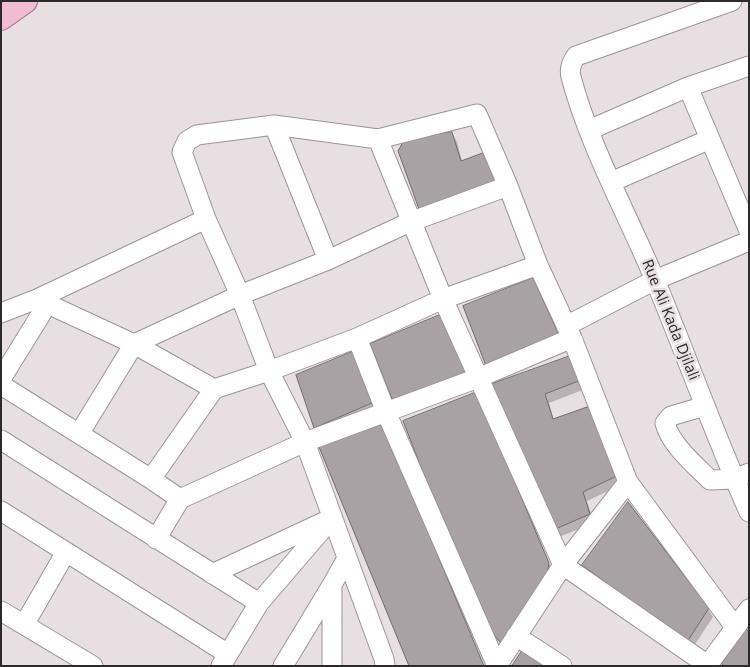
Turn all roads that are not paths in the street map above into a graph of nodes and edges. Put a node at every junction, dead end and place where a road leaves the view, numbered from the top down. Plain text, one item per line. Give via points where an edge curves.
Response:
1 (25, 1) edge
2 (732, 1) edge
3 (1, 18) edge
4 (749, 66) edge
5 (688, 87) junction
6 (274, 124) junction
7 (589, 130) junction
8 (378, 139) junction
9 (710, 139) junction
10 (611, 182) junction
11 (508, 186) junction
12 (206, 219) junction
13 (410, 222) junction
14 (749, 231) edge
15 (749, 242) edge
16 (328, 260) junction
17 (538, 265) junction
18 (655, 280) junction
19 (240, 295) junction
20 (442, 299) junction
21 (42, 301) junction
22 (1, 313) edge
23 (569, 332) junction
24 (357, 338) junction
25 (134, 344) junction
26 (269, 371) junction
27 (478, 378) junction
28 (1, 379) edge
29 (1, 385) edge
30 (214, 389) junction
31 (705, 406) junction
32 (386, 412) junction
33 (79, 434) junction
34 (1, 440) edge
35 (305, 442) junction
36 (741, 476) edge
37 (151, 479) junction
38 (628, 482) junction
39 (180, 499) junction
40 (1, 511) edge
41 (749, 512) edge
42 (332, 518) junction
43 (156, 539) junction
44 (66, 552) junction
45 (347, 558) junction
46 (563, 565) junction
47 (212, 574) junction
48 (332, 585) junction
49 (259, 603) junction
50 (749, 609) edge
51 (1, 611) edge
52 (24, 625) junction
53 (734, 627) junction
54 (516, 636) junction
55 (224, 660) edge
56 (708, 665) edge
57 (93, 666) edge
58 (283, 666) edge
59 (332, 666) edge
60 (385, 666) edge
61 (497, 666) edge
62 (562, 666) edge

1 - 3 main road
2 - 7 street, Rue Ali Kada Djilali via 576,56 570,64 570,75
4 - 5 street
5 - 7 street
5 - 9 street
6 - 8 street
6 - 12 street via 196,135 187,141 182,152
6 - 16 street
7 - 10 street, Rue Ali Kada Djilali
8 - 11 street via 477,114
8 - 13 street
9 - 10 street
9 - 14 street
10 - 18 street, Rue Ali Kada Djilali
11 - 13 street
11 - 17 street
12 - 19 street
12 - 21 street
13 - 16 street
13 - 20 street
15 - 18 street
16 - 19 street
17 - 20 street
17 - 23 street
18 - 23 street
18 - 31 street, Rue Ali Kada Djilali
19 - 25 street
19 - 26 street
20 - 24 street
20 - 27 street
21 - 22 street
21 - 25 street
21 - 28 street
23 - 27 street
23 - 38 street
24 - 26 street
24 - 32 street
25 - 30 street
25 - 33 street
26 - 30 street
26 - 35 street
27 - 32 street
27 - 46 street
29 - 33 street
30 - 37 street
31 - 36 street, Rue Ali Kada Djilali
31 - 36 street via 671,416 665,423 667,433 710,480
32 - 35 street
32 - 61 street
33 - 37 street
34 - 43 street
35 - 39 street
35 - 42 street
36 - 41 street, Rue Ali Kada Djilali
37 - 39 street
38 - 46 street
38 - 53 street
39 - 43 street
40 - 44 street
42 - 45 street
42 - 47 street
42 - 49 street
43 - 47 street
44 - 52 street
44 - 55 street
45 - 48 street
45 - 60 street
46 - 54 street
46 - 56 street
47 - 49 street
48 - 58 street
48 - 59 street
49 - 55 street
50 - 53 street
51 - 52 street
52 - 57 street
53 - 56 street
54 - 61 street
54 - 62 street

